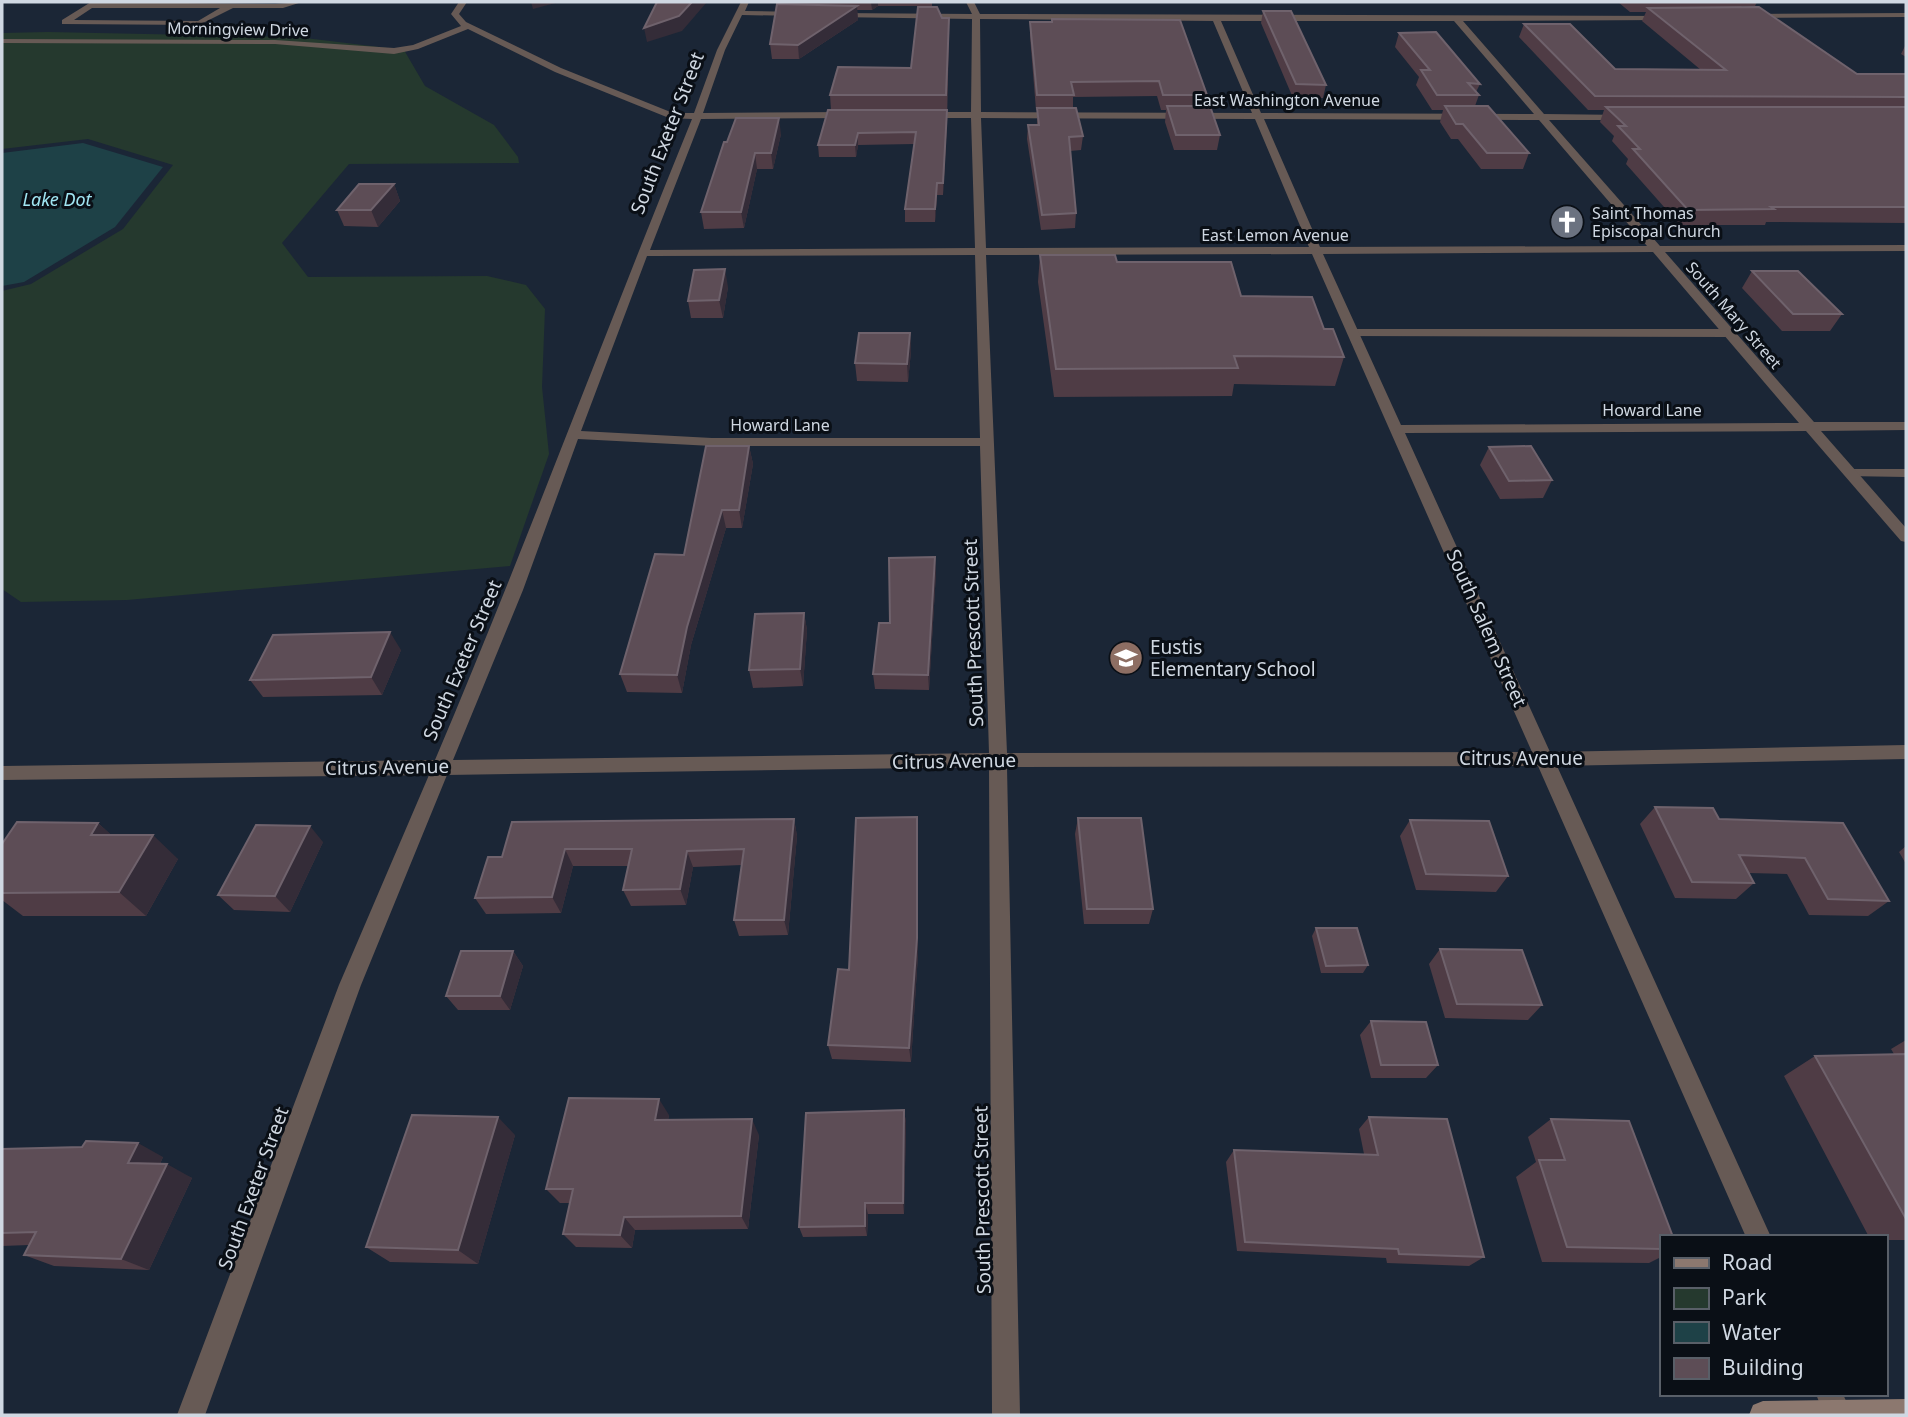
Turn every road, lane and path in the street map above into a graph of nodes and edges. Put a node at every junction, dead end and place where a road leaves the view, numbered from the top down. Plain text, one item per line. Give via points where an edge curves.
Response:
1 (298, 2) edge
2 (463, 2) edge
3 (93, 4) edge
4 (229, 6) junction
5 (741, 7) edge
6 (973, 10) edge
7 (804, 15) edge
8 (830, 15) edge
9 (1906, 15) edge
10 (1742, 17) edge
11 (1682, 18) edge
12 (1216, 19) junction
13 (1457, 19) junction
14 (469, 26) junction
15 (2, 41) edge
16 (856, 115) edge
17 (909, 115) edge
18 (976, 115) junction
19 (696, 116) junction
20 (1258, 116) junction
21 (1538, 116) junction
22 (1632, 117) edge
23 (1906, 248) edge
24 (1654, 249) junction
25 (1316, 250) junction
26 (982, 251) junction
27 (645, 253) junction
28 (1354, 333) junction
29 (1729, 333) junction
30 (1906, 426) edge
31 (1811, 427) junction
32 (1398, 429) junction
33 (573, 435) junction
34 (988, 442) junction
35 (1851, 473) junction
36 (1906, 473) edge
37 (1906, 537) edge
38 (1906, 752) edge
39 (1546, 759) junction
40 (998, 760) junction
41 (441, 766) junction
42 (2, 773) edge
43 (1758, 1235) edge
44 (1835, 1408) edge
45 (1906, 1413) edge
46 (191, 1415) edge
47 (1006, 1415) edge
48 (1763, 1415) edge

1 - 4 street
2 - 14 street via 455,14
3 - 4 street
3 - 4 street via 65,22 199,23
5 - 7 street
5 - 19 street, South Exeter Street
6 - 8 street
6 - 12 street
6 - 18 street, South Prescott Street
9 - 10 street
11 - 13 street
12 - 13 street via 1288,14
12 - 20 street, South Salem Street
13 - 21 street, South Mary Street
14 - 15 street, Morningview Drive via 394,51 275,42
14 - 19 street via 623,97 672,116
16 - 19 street
17 - 18 street, East Washington Avenue
18 - 20 street, East Washington Avenue
18 - 26 street, South Prescott Street
19 - 27 street, South Exeter Street
20 - 21 street, East Washington Avenue
20 - 25 street, South Salem Street
21 - 22 street, East Washington Avenue
21 - 24 street, South Mary Street
23 - 24 street, East Lemon Avenue
24 - 25 street, East Lemon Avenue
24 - 29 street, South Mary Street
25 - 26 street, East Lemon Avenue
25 - 28 street, South Salem Street
26 - 27 street, East Lemon Avenue
26 - 34 street, South Prescott Street
27 - 33 street, South Exeter Street
28 - 29 street
28 - 32 street, South Salem Street
29 - 31 street, South Mary Street
30 - 31 street, Howard Lane
31 - 32 street, Howard Lane
31 - 35 street, South Mary Street
32 - 39 street, South Salem Street
33 - 34 street, Howard Lane via 712,442
33 - 41 street, South Exeter Street via 515,590
34 - 40 street, South Prescott Street
35 - 36 street
35 - 37 street, South Mary Street
38 - 39 street, Citrus Avenue
39 - 40 street, Citrus Avenue
39 - 43 street, South Salem Street
40 - 41 street, Citrus Avenue
40 - 47 street, South Prescott Street
41 - 42 street, Citrus Avenue
41 - 46 street, South Exeter Street via 350,985
44 - 45 main road
44 - 48 main road

